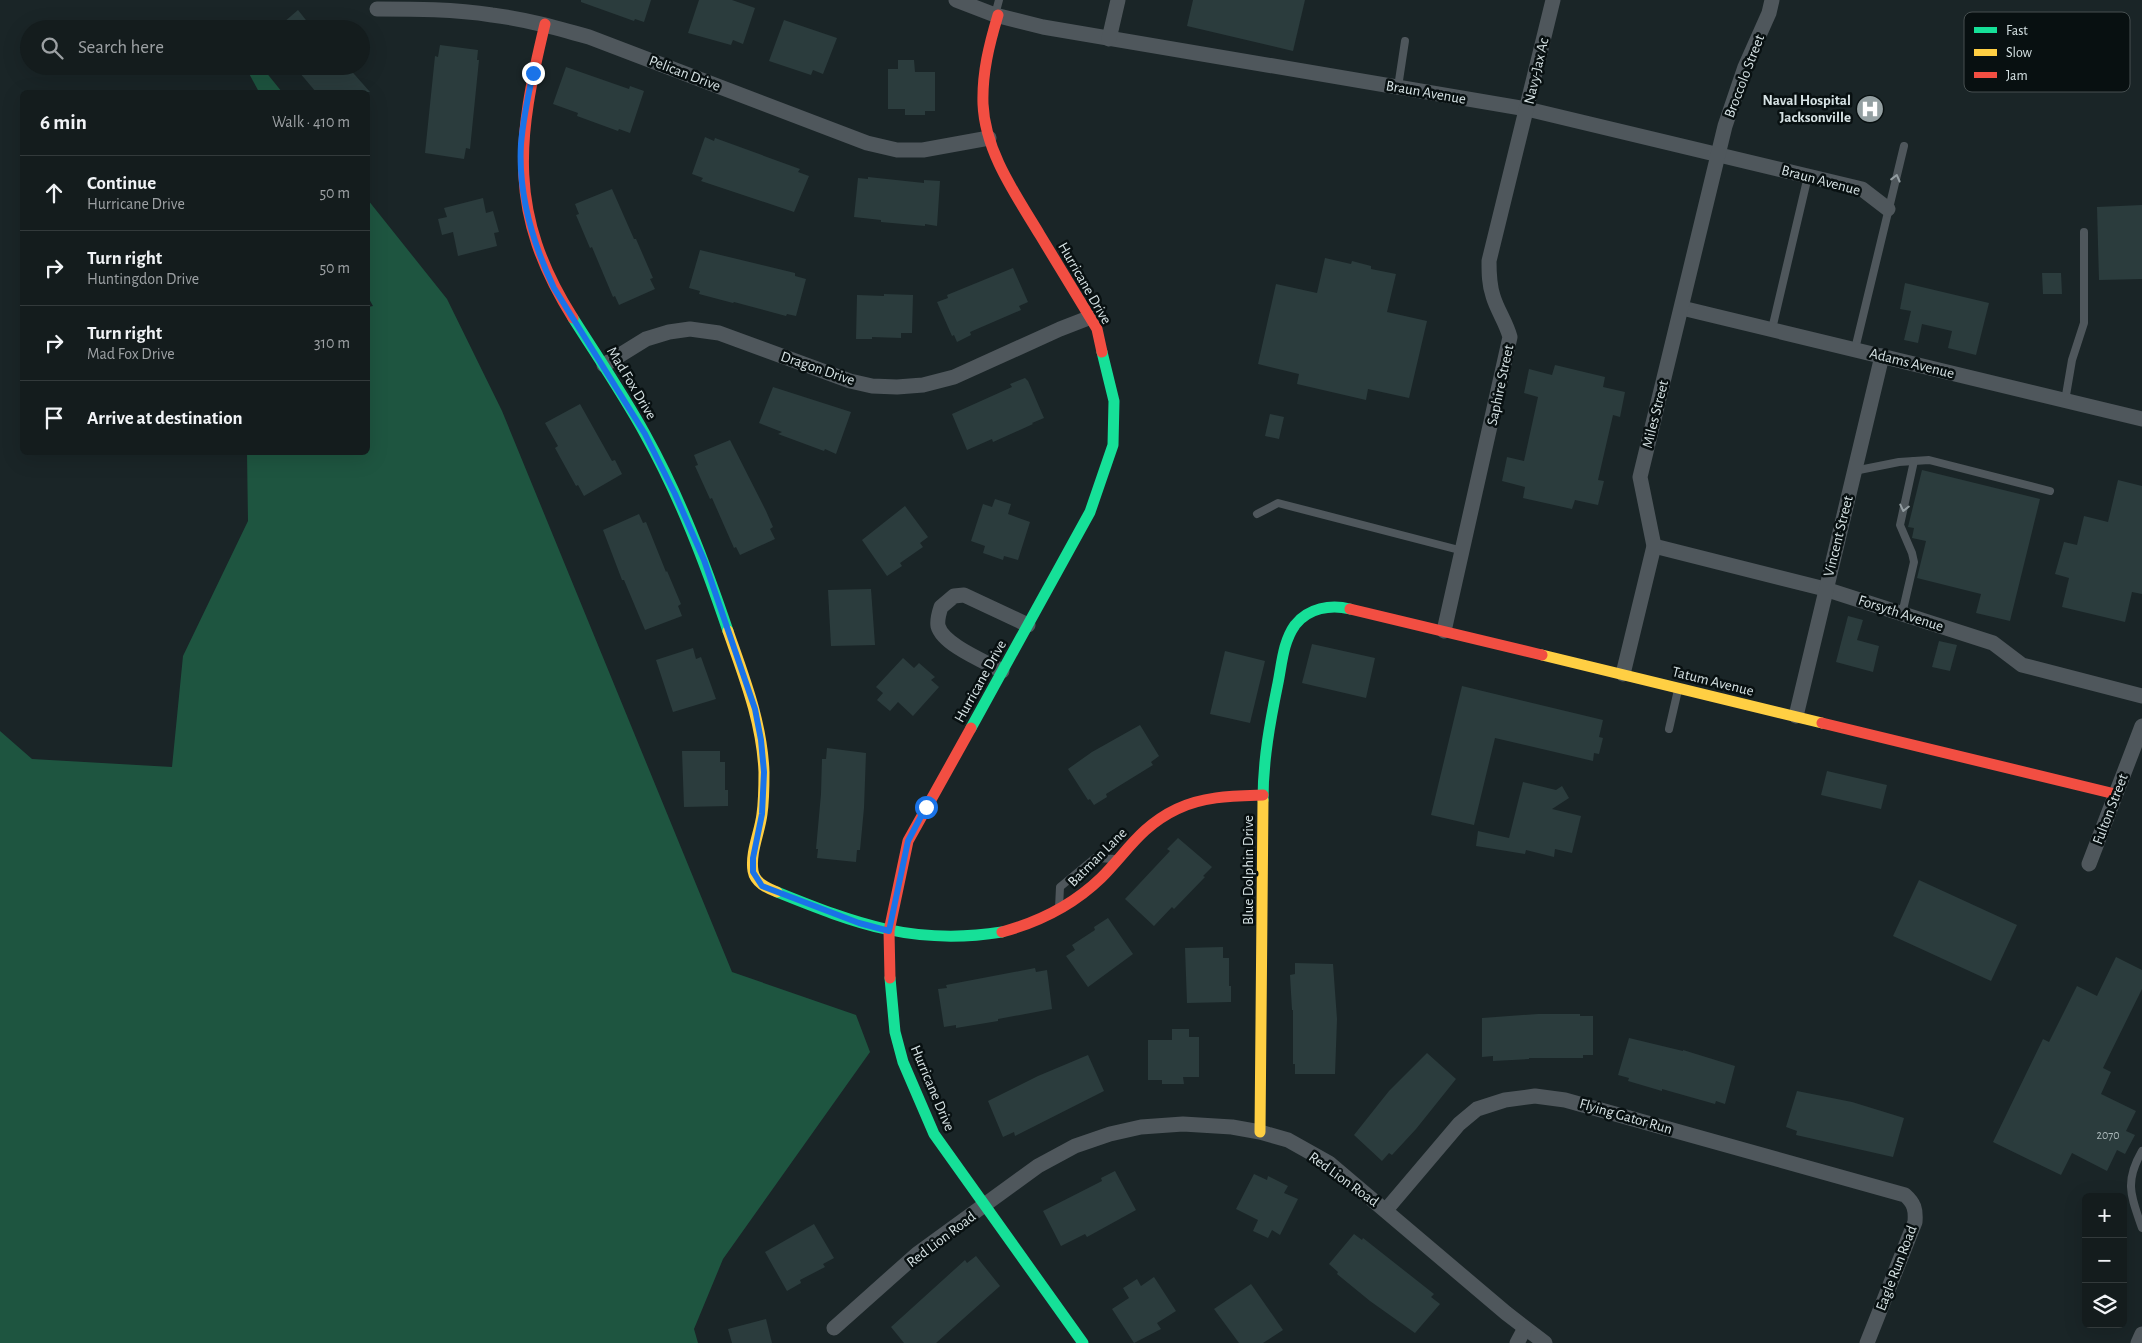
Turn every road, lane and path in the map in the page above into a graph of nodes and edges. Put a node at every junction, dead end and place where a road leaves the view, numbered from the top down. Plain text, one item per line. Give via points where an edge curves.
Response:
1 (956, 0) edge
2 (1118, 0) edge
3 (1553, 0) edge
4 (1772, 0) edge
5 (377, 9) dead end
6 (997, 10) edge
7 (545, 24) junction
8 (1109, 39) junction
9 (1405, 41) dead end
10 (1398, 88) junction
11 (1527, 109) junction
12 (989, 138) junction
13 (1518, 142) joint
14 (1904, 146) dead end
15 (1718, 154) junction
16 (1808, 176) junction
17 (1888, 209) junction
18 (2084, 232) dead end
19 (1682, 308) junction
20 (1091, 317) junction
21 (1772, 329) junction
22 (1855, 349) junction
23 (1882, 356) junction
24 (604, 365) junction
25 (2065, 400) junction
26 (2142, 419) edge
27 (1914, 461) junction
28 (1854, 471) junction
29 (2050, 491) dead end
30 (1257, 514) dead end
31 (1654, 546) junction
32 (1463, 551) junction
33 (1825, 590) junction
34 (1902, 614) junction
35 (1304, 616) joint
36 (1028, 626) junction
37 (1444, 631) junction
38 (1002, 671) junction
39 (1622, 674) junction
40 (1678, 688) junction
41 (2142, 696) edge
42 (1796, 716) junction
43 (2142, 726) edge
44 (1669, 729) dead end
45 (2115, 794) junction
46 (1263, 795) junction
47 (1118, 859) junction
48 (2089, 864) dead end
49 (753, 872) joint
50 (1058, 910) junction
51 (889, 931) junction
52 (1260, 1132) junction
53 (2142, 1150) edge
54 (1905, 1195) joint
55 (985, 1205) junction
56 (1386, 1210) junction
57 (2142, 1228) edge
58 (834, 1328) dead end
59 (1525, 1328) junction
60 (2142, 1334) edge
61 (1084, 1343) edge
62 (1516, 1343) edge
63 (1545, 1343) edge
64 (1867, 1343) edge
65 (2138, 1343) edge

1 - 6 street, Braun Avenue
2 - 8 street
3 - 11 street, Navy-Jax Ac
4 - 15 street, Broccolo Street via 1741,76
5 - 7 street, Pelican Drive via 492,14
6 - 8 street, Braun Avenue via 1043,27
6 - 12 street, Hurricane Drive via 986,53 983,82 983,106
7 - 12 street, Pelican Drive via 589,37 867,143 897,150 923,150
7 - 24 street, Mad Fox Drive via 531,82 521,146 528,221 554,288
8 - 10 street, Braun Avenue
9 - 10 lane
10 - 11 street, Braun Avenue
11 - 13 street, Navy-Jax Ac
11 - 15 street, Braun Avenue
12 - 20 street, Hurricane Drive via 1009,183
13 - 32 street, Saphire Street via 1489,261 1493,298 1510,337
17 -> 14 lane
15 - 16 street, Braun Avenue
15 - 19 street, Miles Street
16 - 17 street, Braun Avenue via 1862,189
16 - 21 lane
17 - 22 lane
18 - 25 lane via 2084,323 2072,360
19 - 21 street, Adams Avenue
19 - 31 street, Miles Street via 1640,476
20 - 24 street, Dragon Drive via 954,377 923,385 872,386 850,381 720,333 690,329 646,339
20 - 36 street, Hurricane Drive via 1114,400 1113,445 1090,512
21 - 22 street, Adams Avenue
22 - 23 street, Adams Avenue
23 - 25 street, Adams Avenue
23 - 28 street, Vincent Street
24 - 49 street, Mad Fox Drive via 645,434 704,560 755,709 764,772 762,814
25 - 26 street, Adams Avenue
27 - 28 lane
27 - 29 lane via 1930,460
27 -> 34 lane via 1900,525 1914,562
28 - 33 street, Vincent Street
30 - 32 lane via 1278,503
31 - 33 street, Forsyth Avenue
31 - 39 street, Miles Street
32 - 37 street, Saphire Street
33 - 34 street, Forsyth Avenue
33 - 42 street, Vincent Street
34 - 41 street, Forsyth Avenue via 1993,642 2022,664
35 - 37 street, Tatum Avenue via 1318,608 1339,606
35 - 46 street, Blue Dolphin Drive via 1286,641 1266,744
36 - 38 street, Hurricane Drive
36 - 38 street via 964,595 954,596 941,607 938,626 942,635
37 - 39 street, Tatum Avenue
38 - 51 street, Hurricane Drive via 908,841
39 - 40 street, Tatum Avenue
40 - 42 street, Tatum Avenue
40 - 44 lane
42 - 45 street, Tatum Avenue
43 - 45 street, Fulton Street
45 - 48 street, Fulton Street
46 - 47 street, Batman Lane via 1223,796 1192,802 1149,826
46 - 52 street, Blue Dolphin Drive
47 - 50 street, Batman Lane via 1101,878
47 - 50 lane via 1095,858 1060,887
49 - 51 street, Batman Lane via 762,886
50 - 51 street, Batman Lane via 1021,928 995,935 941,938
51 - 55 street, Hurricane Drive via 891,1000 903,1062 934,1134
52 - 55 street, Red Lion Road via 1232,1126 1183,1124 1141,1127 1110,1134 1075,1146 1038,1166
52 - 56 street, Red Lion Road via 1288,1140 1329,1163
53 - 57 lane via 2130,1176 2133,1202
54 - 56 street, Flying Gator Run via 1565,1100 1535,1096 1505,1100 1477,1109 1459,1124
54 - 64 street, Eagle Run Road via 1913,1202 1915,1222
55 - 58 street, Red Lion Road via 917,1254
55 - 61 street, Hurricane Drive
56 - 59 street, Red Lion Road
59 - 62 street
59 - 63 street, Red Lion Road
60 - 65 street

